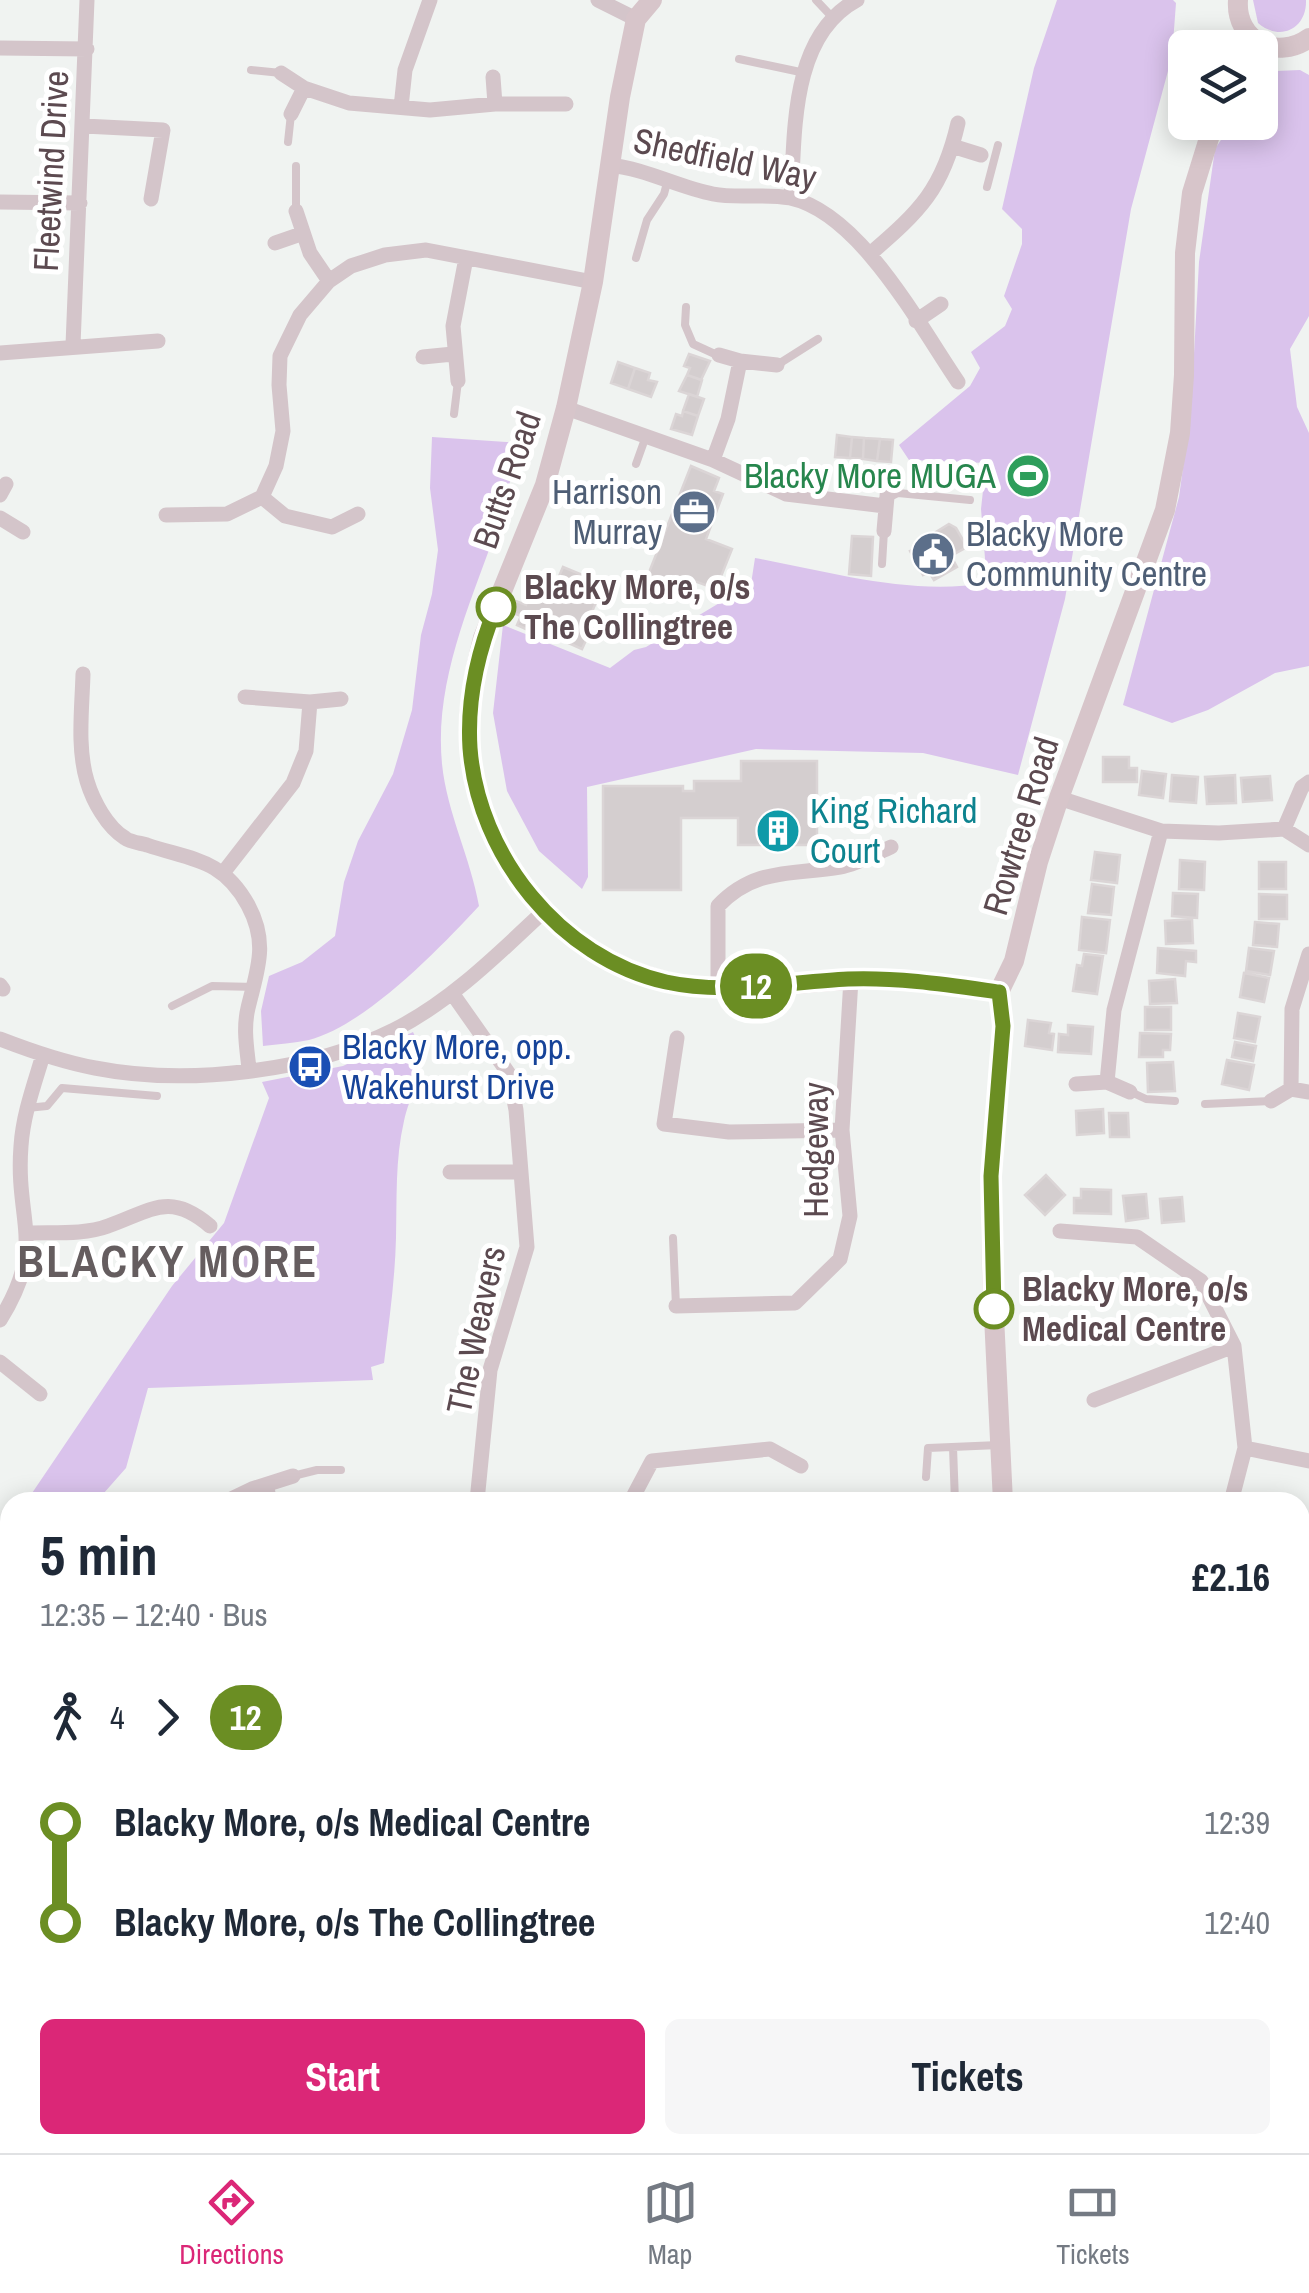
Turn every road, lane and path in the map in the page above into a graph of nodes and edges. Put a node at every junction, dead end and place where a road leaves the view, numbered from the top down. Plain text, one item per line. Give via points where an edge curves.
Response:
1 (87, 0) edge
2 (598, 0) edge
3 (652, 0) edge
4 (816, 0) edge
5 (858, 0) edge
6 (1238, 0) edge
7 (422, 2) edge
8 (833, 18) junction
9 (636, 19) junction
10 (1244, 30) edge
11 (1309, 38) edge
12 (0, 48) edge
13 (1278, 48) edge
14 (86, 49) junction
15 (738, 60) dead end
16 (252, 70) dead end
17 (805, 73) junction
18 (282, 74) joint
19 (492, 77) dead end
20 (304, 88) junction
21 (495, 104) junction
22 (566, 104) dead end
23 (400, 107) junction
24 (291, 114) joint
25 (958, 123) dead end
26 (84, 126) junction
27 (1208, 140) edge
28 (288, 142) dead end
29 (998, 145) dead end
30 (952, 146) junction
31 (988, 157) junction
32 (610, 164) junction
33 (296, 166) dead end
34 (668, 178) junction
35 (987, 187) dead end
36 (152, 198) dead end
37 (790, 198) junction
38 (0, 202) edge
39 (80, 203) junction
40 (296, 211) joint
41 (301, 234) junction
42 (275, 243) dead end
43 (870, 254) junction
44 (466, 258) junction
45 (636, 258) dead end
46 (328, 282) junction
47 (593, 282) junction
48 (941, 304) dead end
49 (686, 307) dead end
50 (916, 321) junction
51 (818, 339) dead end
52 (158, 341) dead end
53 (73, 345) junction
54 (0, 353) edge
55 (453, 354) junction
56 (719, 356) joint
57 (422, 357) dead end
58 (740, 361) junction
59 (778, 365) joint
60 (458, 381) joint
61 (958, 382) dead end
62 (566, 408) junction
63 (454, 414) dead end
64 (646, 436) junction
65 (712, 460) junction
66 (636, 464) dead end
67 (262, 496) junction
68 (886, 497) junction
69 (970, 500) dead end
70 (358, 514) dead end
71 (166, 515) dead end
72 (0, 518) edge
73 (884, 531) joint
74 (24, 532) dead end
75 (882, 564) dead end
76 (83, 674) dead end
77 (245, 697) dead end
78 (341, 698) dead end
79 (310, 702) junction
80 (1309, 782) edge
81 (1059, 798) junction
82 (1284, 829) junction
83 (1161, 831) junction
84 (1309, 845) edge
85 (891, 847) dead end
86 (224, 873) junction
87 (543, 912) junction
88 (1309, 954) edge
89 (851, 979) junction
90 (256, 987) junction
91 (718, 988) junction
92 (999, 992) junction
93 (452, 993) junction
94 (172, 1006) dead end
95 (677, 1038) dead end
96 (0, 1039) edge
97 (43, 1055) junction
98 (249, 1070) junction
99 (1107, 1082) junction
100 (1076, 1084) dead end
101 (1291, 1089) junction
102 (1130, 1092) joint
103 (1309, 1092) edge
104 (157, 1096) dead end
105 (1174, 1100) dead end
106 (1271, 1100) joint
107 (1205, 1104) dead end
108 (27, 1108) junction
109 (842, 1130) junction
110 (450, 1172) dead end
111 (521, 1172) junction
112 (210, 1226) dead end
113 (1060, 1231) dead end
114 (28, 1233) junction
115 (673, 1238) dead end
116 (676, 1306) joint
117 (0, 1320) edge
118 (1234, 1346) junction
119 (0, 1362) edge
120 (40, 1394) dead end
121 (1094, 1400) dead end
122 (1001, 1445) junction
123 (952, 1447) junction
124 (1245, 1448) junction
125 (1309, 1460) edge
126 (801, 1466) dead end
127 (341, 1470) dead end
128 (292, 1476) joint
129 (926, 1477) dead end
130 (270, 1484) junction
131 (250, 1492) edge
132 (272, 1492) edge
133 (479, 1492) edge
134 (636, 1492) edge
135 (954, 1492) edge
136 (1002, 1492) edge
137 (1233, 1492) edge

1 - 14 street, Fleetwind Drive
2 - 9 street
3 - 9 street, Butts Road
4 - 8 lane
5 - 8 street
6 - 10 street
7 - 23 street
8 - 17 street
9 - 32 street, Butts Road
11 - 13 street
12 - 14 street
14 - 26 street, Fleetwind Drive
15 - 17 lane
16 - 18 lane
17 - 37 street
18 - 20 street
19 - 21 street
20 - 23 street via 349,103
20 - 24 street
21 - 22 street
21 - 23 street
24 - 28 lane
25 - 30 street
26 - 36 street via 162,130
26 - 39 street, Fleetwind Drive
27 - 81 street, Rowtree Road via 1192,193 1180,433 1165,510
29 - 31 lane
30 - 31 street
30 - 43 street via 932,194
31 - 35 lane
32 - 34 street, Shedfield Way
32 - 47 street, Butts Road
33 - 40 lane
34 - 37 street, Shedfield Way via 714,194
34 - 45 lane
37 - 43 street, Shedfield Way via 824,210
38 - 39 street
39 - 53 street, Fleetwind Drive
40 - 41 street
41 - 42 street
41 - 46 street
43 - 50 street, Shedfield Way
44 - 46 street via 426,250 385,255
44 - 47 street
44 - 55 street
46 - 67 street via 300,315 280,356 283,431
47 - 62 street, Butts Road
48 - 50 street
49 - 56 lane via 693,344
50 - 61 street, Shedfield Way
51 - 59 lane
52 - 53 street
53 - 54 street
55 - 57 street
55 - 60 street
56 - 58 street
58 - 59 street
58 - 65 street
60 - 63 lane
62 - 64 street
62 - 87 street, Butts Road via 544,485 483,638 471,704 476,786 493,836
64 - 65 street
64 - 66 lane
65 - 68 street via 786,494
67 - 70 street via 284,516 332,527
67 - 71 street via 228,514
68 - 69 lane
68 - 73 street
72 - 74 street
73 - 75 lane
76 - 86 street via 81,748 101,813 125,838 203,860
77 - 79 street
78 - 79 street
79 - 86 street via 306,751 293,783
80 - 82 street
81 - 83 street
81 - 92 street, Rowtree Road via 1014,961
82 - 83 street
82 - 84 street
83 - 99 street via 1114,1010
85 - 91 street via 844,867 787,871 735,888 718,906
86 - 90 street via 248,905 259,935
87 - 91 street, Butts Road via 622,967 666,982
87 - 93 street
88 - 101 street via 1292,1009
89 - 91 street, Butts Road
89 - 92 street, Butts Road
89 - 109 street, Hedgeway
90 - 94 lane via 212,986
90 - 98 street via 248,1010
92 - 122 street, Rowtree Road via 1003,1026 991,1176
93 - 98 street via 352,1049
93 - 111 street, The Weavers via 509,1074
95 - 109 street via 664,1124 729,1132
96 - 97 street
97 - 98 street via 137,1074
97 - 108 street
99 - 100 street
99 - 102 street
101 - 103 street
101 - 106 street
102 - 105 lane
104 - 108 lane via 62,1088 46,1106
106 - 107 lane
108 - 114 street via 20,1178
109 - 116 street, Hedgeway via 850,1216 840,1260 795,1302
110 - 111 street
111 - 133 street, The Weavers via 527,1247 490,1370
112 - 114 street via 174,1205 107,1226
113 - 118 street via 1137,1237 1201,1280
114 - 117 street via 26,1263
115 - 116 lane
118 - 121 street
118 - 124 street
119 - 120 street
122 - 123 lane
122 - 136 street, Rowtree Road
123 - 129 lane via 928,1448
123 - 135 lane
124 - 125 street
124 - 137 street
126 - 134 street via 770,1449 652,1461
127 - 128 lane
128 - 130 street
130 - 131 street
130 - 132 lane

